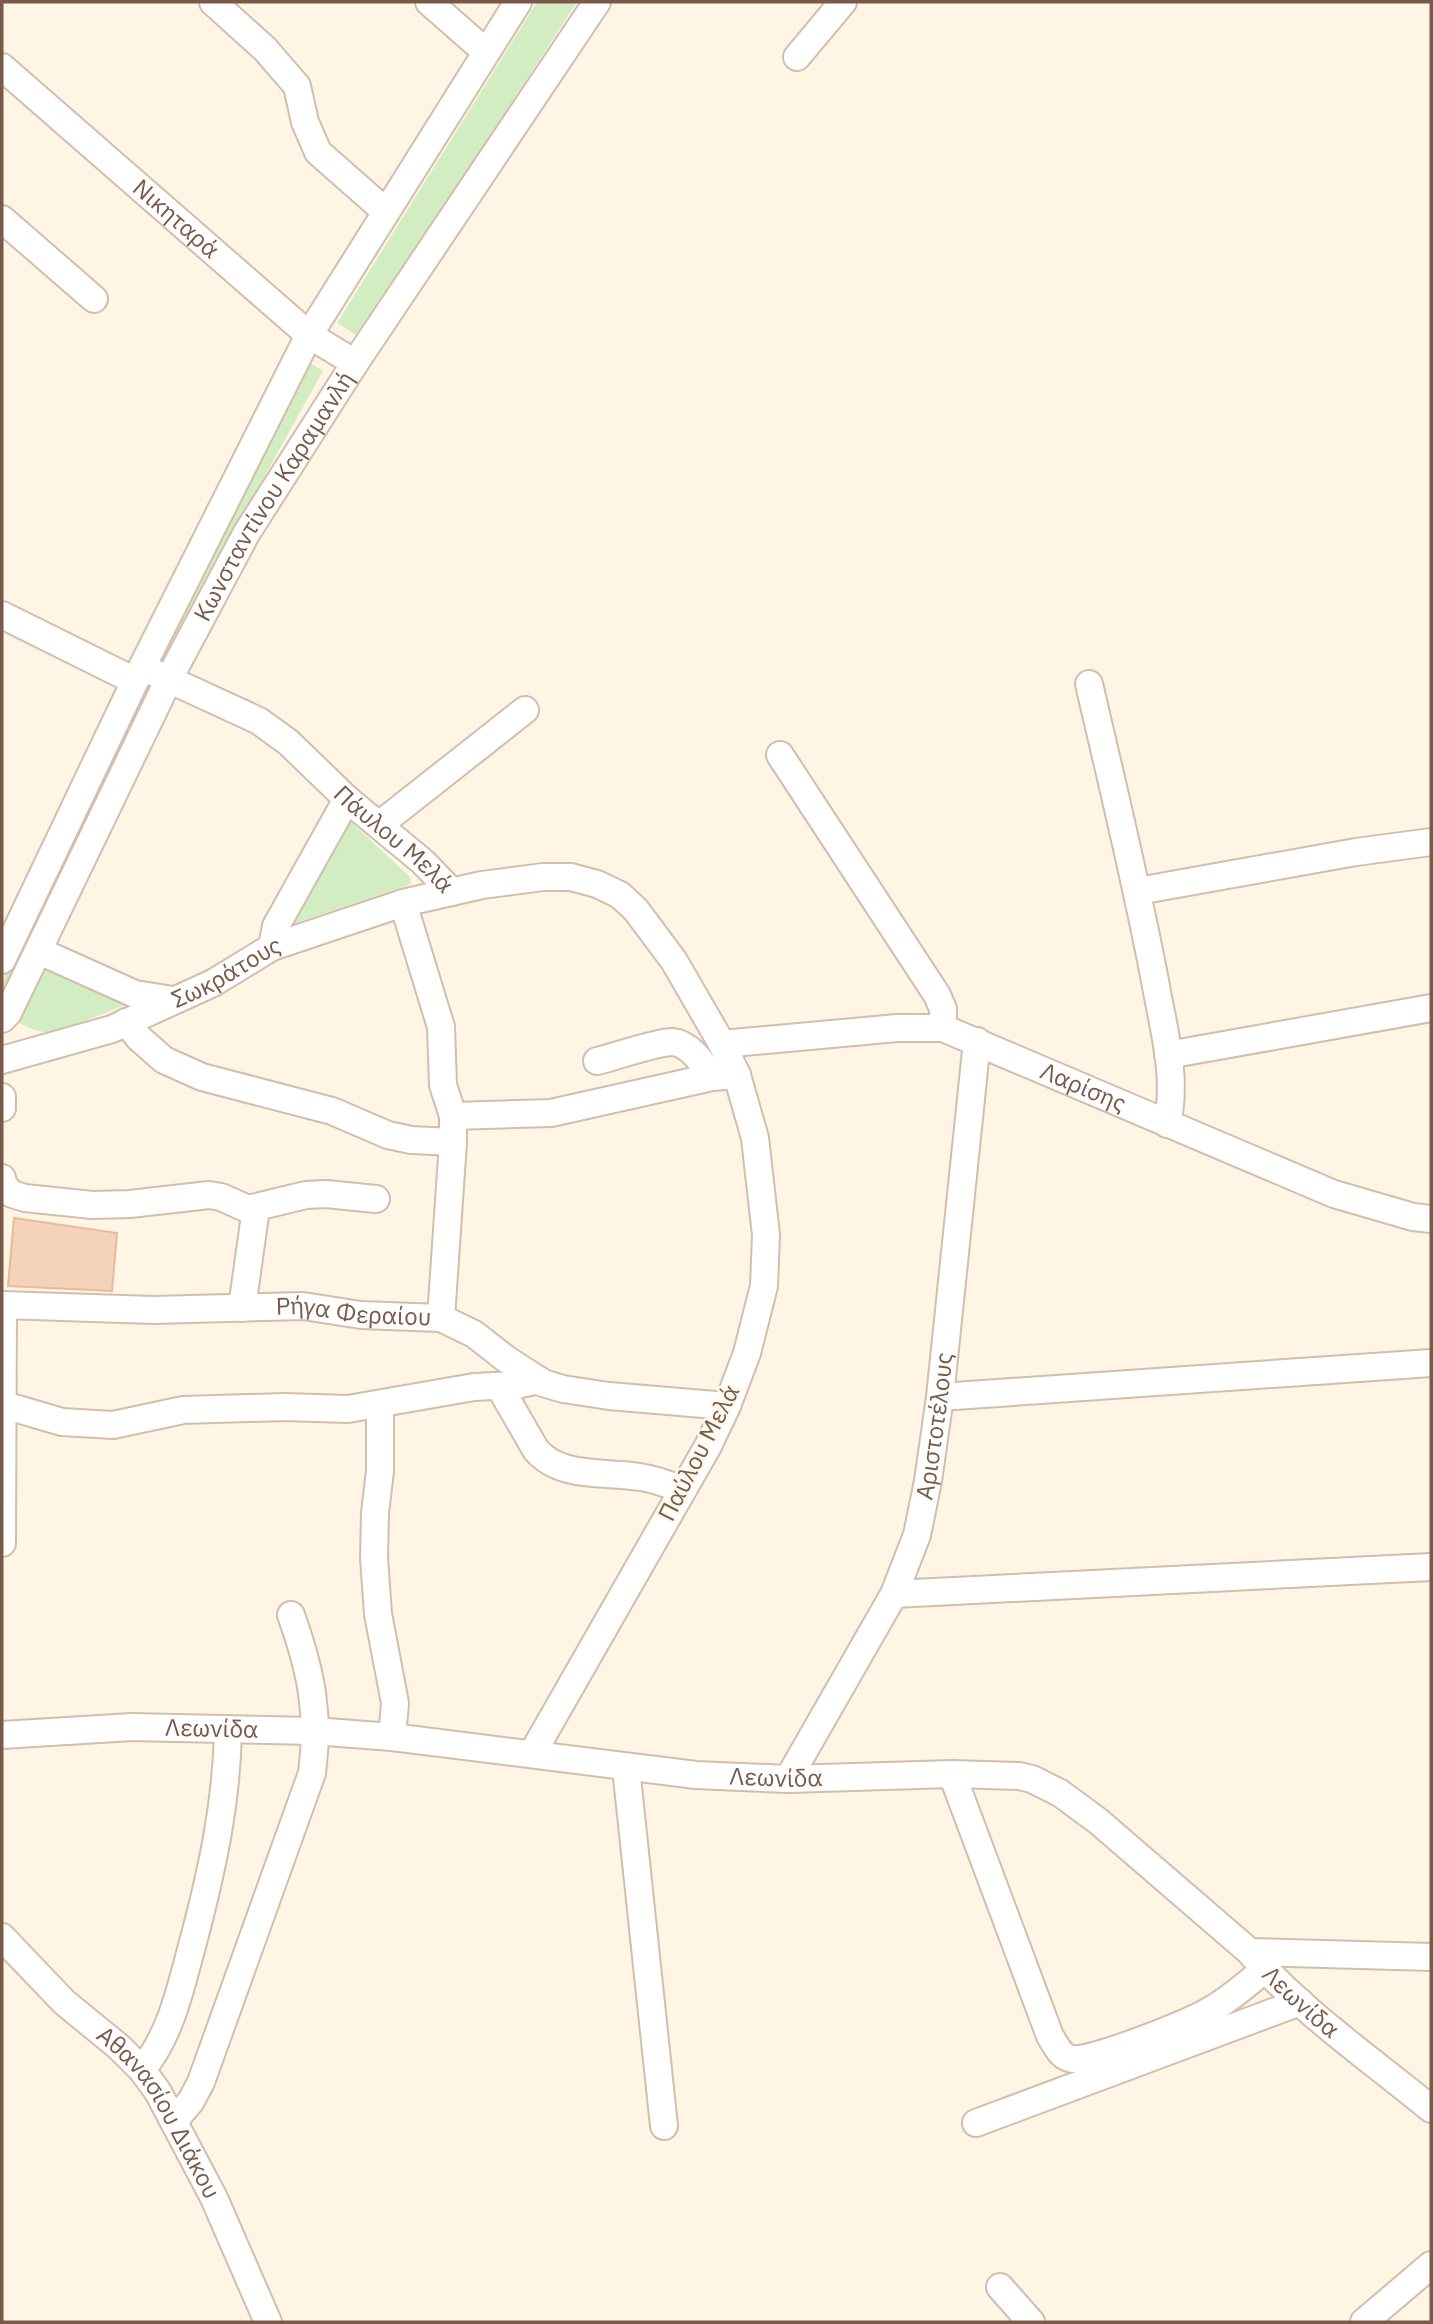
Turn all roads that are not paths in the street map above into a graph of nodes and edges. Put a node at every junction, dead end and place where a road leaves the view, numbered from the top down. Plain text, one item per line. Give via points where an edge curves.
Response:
1 (213, 2) edge
2 (429, 2) edge
3 (518, 2) edge
4 (597, 2) edge
5 (843, 2) edge
6 (486, 52) junction
7 (797, 57) dead end
8 (2, 67) edge
9 (385, 211) junction
10 (2, 219) edge
11 (94, 299) dead end
12 (309, 335) junction
13 (355, 363) junction
14 (2, 615) edge
15 (139, 674) junction
16 (169, 679) junction
17 (1089, 684) dead end
18 (525, 710) dead end
19 (780, 755) dead end
20 (347, 799) junction
21 (379, 825) junction
22 (1431, 842) edge
23 (1138, 891) junction
24 (452, 892) junction
25 (403, 903) junction
26 (271, 947) junction
27 (39, 951) junction
28 (2, 960) edge
29 (173, 1000) junction
30 (1431, 1008) edge
31 (2, 1019) edge
32 (126, 1022) junction
33 (943, 1028) junction
34 (977, 1041) junction
35 (722, 1044) junction
36 (1168, 1055) junction
37 (2, 1060) edge
38 (597, 1061) dead end
39 (724, 1076) junction
40 (2, 1097) edge
41 (2, 1108) edge
42 (1167, 1124) junction
43 (453, 1129) junction
44 (2, 1178) edge
45 (376, 1199) dead end
46 (256, 1208) junction
47 (1431, 1219) edge
48 (3, 1305) edge
49 (242, 1308) junction
50 (441, 1318) junction
51 (1431, 1363) edge
52 (538, 1380) junction
53 (499, 1386) junction
54 (940, 1397) junction
55 (380, 1404) junction
56 (4, 1405) junction
57 (727, 1406) junction
58 (682, 1490) junction
59 (2, 1543) edge
60 (1431, 1567) edge
61 (894, 1594) junction
62 (291, 1615) dead end
63 (228, 1729) junction
64 (314, 1731) junction
65 (2, 1735) edge
66 (392, 1737) junction
67 (533, 1754) junction
68 (626, 1768) junction
69 (952, 1774) junction
70 (788, 1779) junction
71 (2, 1937) edge
72 (1431, 1957) edge
73 (1257, 1961) junction
74 (1300, 2001) junction
75 (142, 2070) junction
76 (1431, 2109) edge
77 (174, 2121) junction
78 (976, 2123) dead end
79 (664, 2126) dead end
80 (1431, 2265) edge
81 (1000, 2287) dead end
82 (268, 2322) edge
83 (1031, 2322) edge
84 (1364, 2322) edge

1 - 9 street via 265,49 297,86 304,122 318,152
2 - 6 street
3 - 6 street, Κωνσταντίνου Καραμανλή
4 - 13 street, Κωνσταντίνου Καραμανλή
5 - 7 street
6 - 9 street, Κωνσταντίνου Καραμανλή
8 - 12 street, Νικηταρά
9 - 12 street, Κωνσταντίνου Καραμανλή
10 - 11 street
12 - 13 street, Νικηταρά
12 - 15 street, Κωνσταντίνου Καραμανλή
13 - 16 street, Κωνσταντίνου Καραμανλή via 246,534
14 - 15 street, Πάυλου Μελά
15 - 16 street, Πάυλου Μελά
15 - 28 street, Κωνσταντίνου Καραμανλή
16 - 20 street, Πάυλου Μελά via 259,721 288,742
16 - 27 street, Κωνσταντίνου Καραμανλή
17 - 23 street
18 - 21 street
19 - 33 street via 937,995
20 - 21 street, Πάυλου Μελά
20 - 26 street via 285,907
21 - 24 street, Πάυλου Μελά
22 - 23 street
23 - 36 street
24 - 25 street, Σωκράτους
24 - 35 street, Πάυλου Μελά via 512,880 571,877 620,895 674,961
25 - 26 street, Σωκράτους
25 - 43 street via 441,1027 443,1085
26 - 29 street, Σωκράτους via 213,983
27 - 29 street via 135,994
27 - 31 street, Κωνσταντίνου Καραμανλή
29 - 32 street, Σωκράτους
30 - 36 street
32 - 37 street, Σωκράτους
32 - 43 street via 164,1060 202,1077 332,1111 411,1140
33 - 34 street, Λαρίσης
33 - 35 street, Λαρίσης
34 - 42 street, Λαρίσης
34 - 54 street, Αριστοτέλους
35 - 39 street, Παύλου Μελά
36 - 42 street via 1171,1096
38 - 39 street via 672,1042
39 - 43 street
39 - 57 street, Παύλου Μελά via 755,1138 766,1235 764,1286
40 - 41 street
42 - 47 street, Λαρίσης via 1334,1194
43 - 50 street
44 - 46 street via 12,1194 25,1198 108,1206 209,1195
45 - 46 street via 306,1195
46 - 49 street
48 - 49 street, Ρήγα Φεραίου
48 - 56 street
49 - 50 street, Ρήγα Φεραίου via 303,1307
50 - 52 street, Ρήγα Φεραίου via 474,1334
51 - 54 street
52 - 53 street
52 - 57 street, Ρήγα Φεραίου via 609,1396
53 - 55 street
53 - 58 street via 544,1459 578,1471 641,1477
54 - 61 street, Αριστοτέλους via 923,1510
55 - 56 street via 348,1409 183,1410 113,1425 62,1422
55 - 66 street via 374,1558 378,1614 395,1703
56 - 59 street
57 - 58 street, Παύλου Μελά
58 - 67 street, Παύλου Μελά
60 - 61 street
61 - 70 street, Αριστοτέλους
62 - 64 street via 311,1676
63 - 64 street, Λεωνίδα
63 - 65 street, Λεωνίδα via 132,1727
63 - 75 street via 220,1826 194,1940 166,2035
64 - 66 street, Λεωνίδα
64 - 77 street via 312,1773 305,1798 201,2082
66 - 67 street, Λεωνίδα
67 - 68 street, Λεωνίδα
68 - 70 street, Λεωνίδα
68 - 79 street
69 - 70 street, Λεωνίδα
69 - 73 street, Λεωνίδα via 1019,1776 1060,1793
69 - 73 street via 1050,2036 1069,2059 1108,2052 1208,2012
71 - 75 street, Αθανασίου Διάκου via 64,2002
72 - 73 street
73 - 74 street, Λεωνίδα
74 - 76 street, Λεωνίδα
74 - 78 street
75 - 77 street, Αθανασίου Διάκου
77 - 82 street, Αθανασίου Διάκου via 214,2198
80 - 84 street
81 - 83 street

